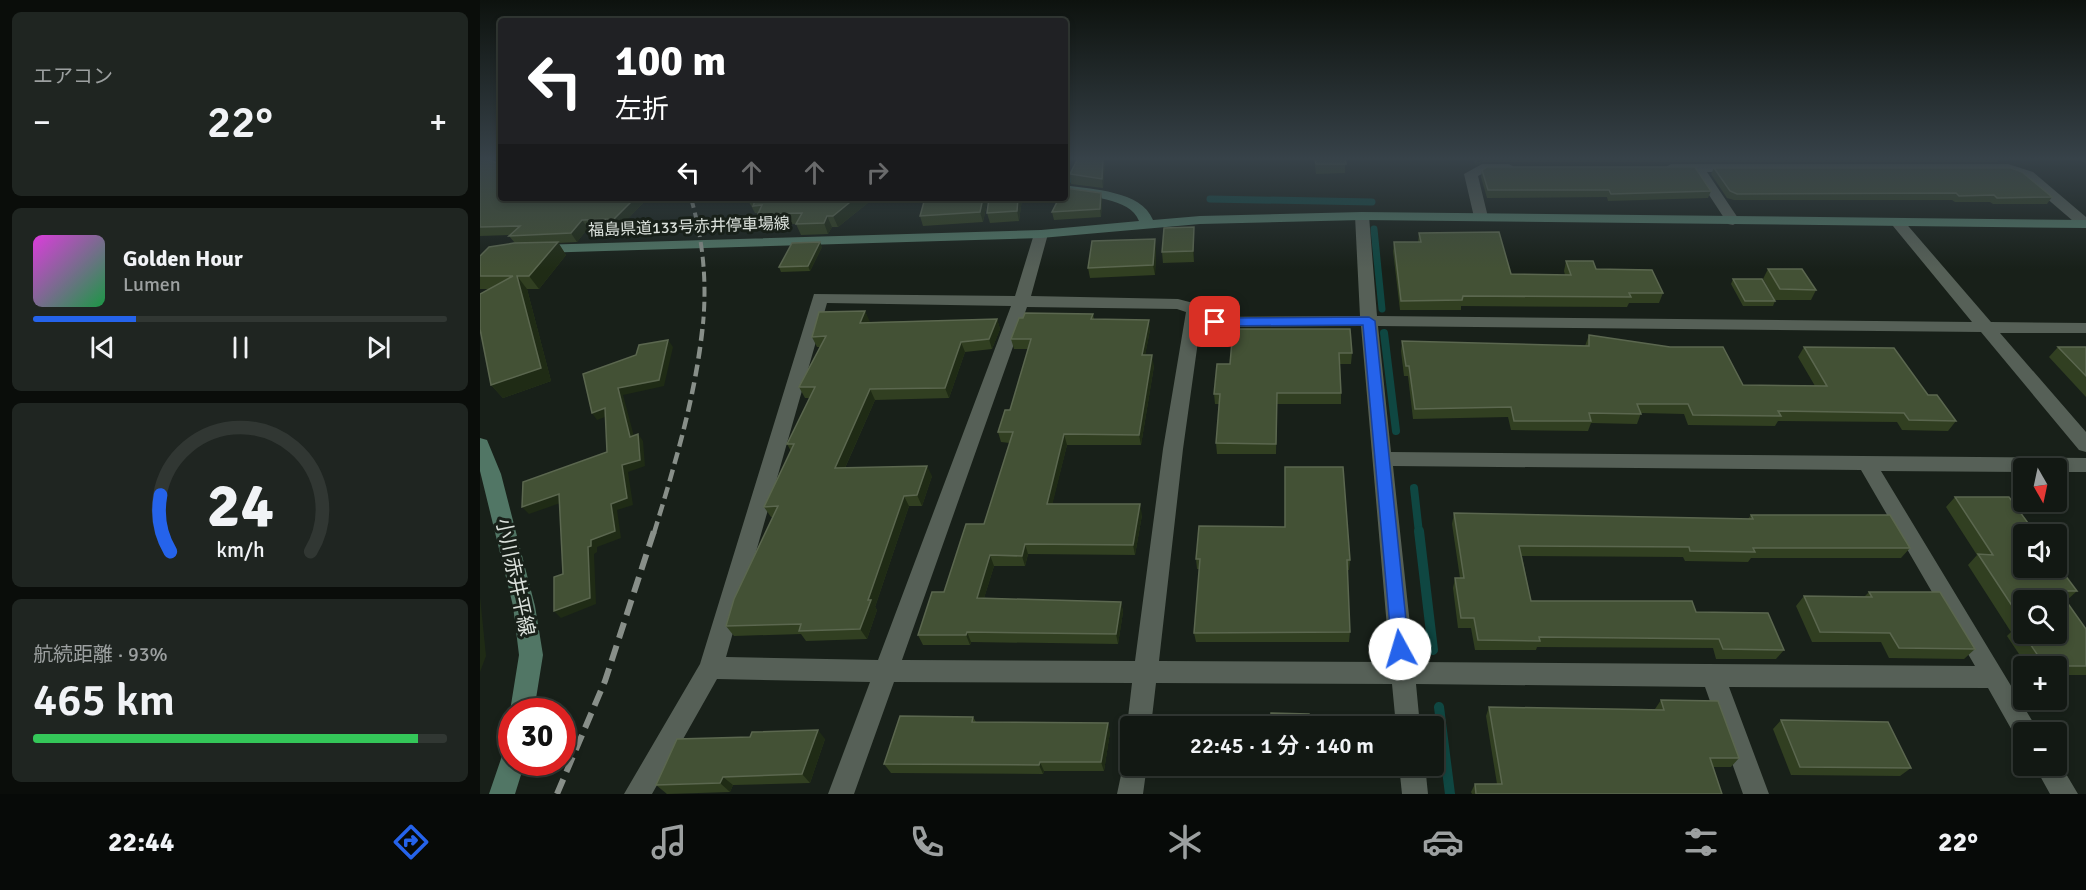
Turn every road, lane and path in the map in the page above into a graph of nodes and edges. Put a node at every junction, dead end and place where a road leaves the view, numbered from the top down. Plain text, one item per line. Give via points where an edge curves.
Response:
1 (1096, 195) edge
2 (1476, 195) edge
3 (1716, 195) edge
4 (2051, 195) edge
5 (1362, 216) junction
6 (1481, 217) junction
7 (1733, 221) junction
8 (1898, 223) junction
9 (1148, 224) junction
10 (2085, 224) edge
11 (1041, 234) junction
12 (523, 250) edge
13 (1021, 301) junction
14 (1369, 321) junction
15 (1193, 322) junction
16 (1986, 327) junction
17 (2086, 328) edge
18 (480, 445) edge
19 (2086, 445) edge
20 (1381, 459) junction
21 (1866, 464) junction
22 (2086, 465) edge
23 (711, 668) junction
24 (886, 672) junction
25 (1145, 673) junction
26 (1403, 673) junction
27 (1994, 677) junction
28 (1714, 678) junction
29 (524, 698) edge
30 (1140, 716) edge
31 (1407, 716) edge
32 (2021, 722) edge
33 (508, 776) edge
34 (1132, 776) edge
35 (1413, 776) edge
36 (2054, 776) edge
37 (502, 794) edge
38 (637, 794) edge
39 (841, 794) edge
40 (1130, 794) edge
41 (1415, 794) edge
42 (1756, 794) edge
43 (2065, 794) edge

1 - 9 main road via 1137,205
2 - 6 street
3 - 7 street
4 - 10 street
5 - 6 main road, 福島県道133号赤井停車場線
5 - 9 main road, 福島県道133号赤井停車場線
5 - 14 street
6 - 7 main road, 福島県道133号赤井停車場線
7 - 8 main road, 福島県道133号赤井停車場線
8 - 10 main road, 福島県道133号赤井停車場線
8 - 16 street
9 - 11 main road, 福島県道133号赤井停車場線
11 - 12 main road, 福島県道133号赤井停車場線
11 - 13 street
13 - 15 street via 1178,304 1195,309
13 - 23 street via 820,298
13 - 24 street
14 - 15 street
14 - 16 street
14 - 20 street
15 - 25 street
16 - 17 street
16 - 19 street
18 - 29 main road, 小川赤井平線 via 524,606 531,655
20 - 21 street
20 - 26 street
21 - 22 street
21 - 27 street
23 - 24 street
23 - 38 street
24 - 25 street
24 - 39 street
25 - 26 street
25 - 30 street
26 - 28 street
26 - 31 street
27 - 28 street
27 - 32 street
28 - 42 street
33 - 37 main road
34 - 40 street
35 - 41 street
36 - 43 street

